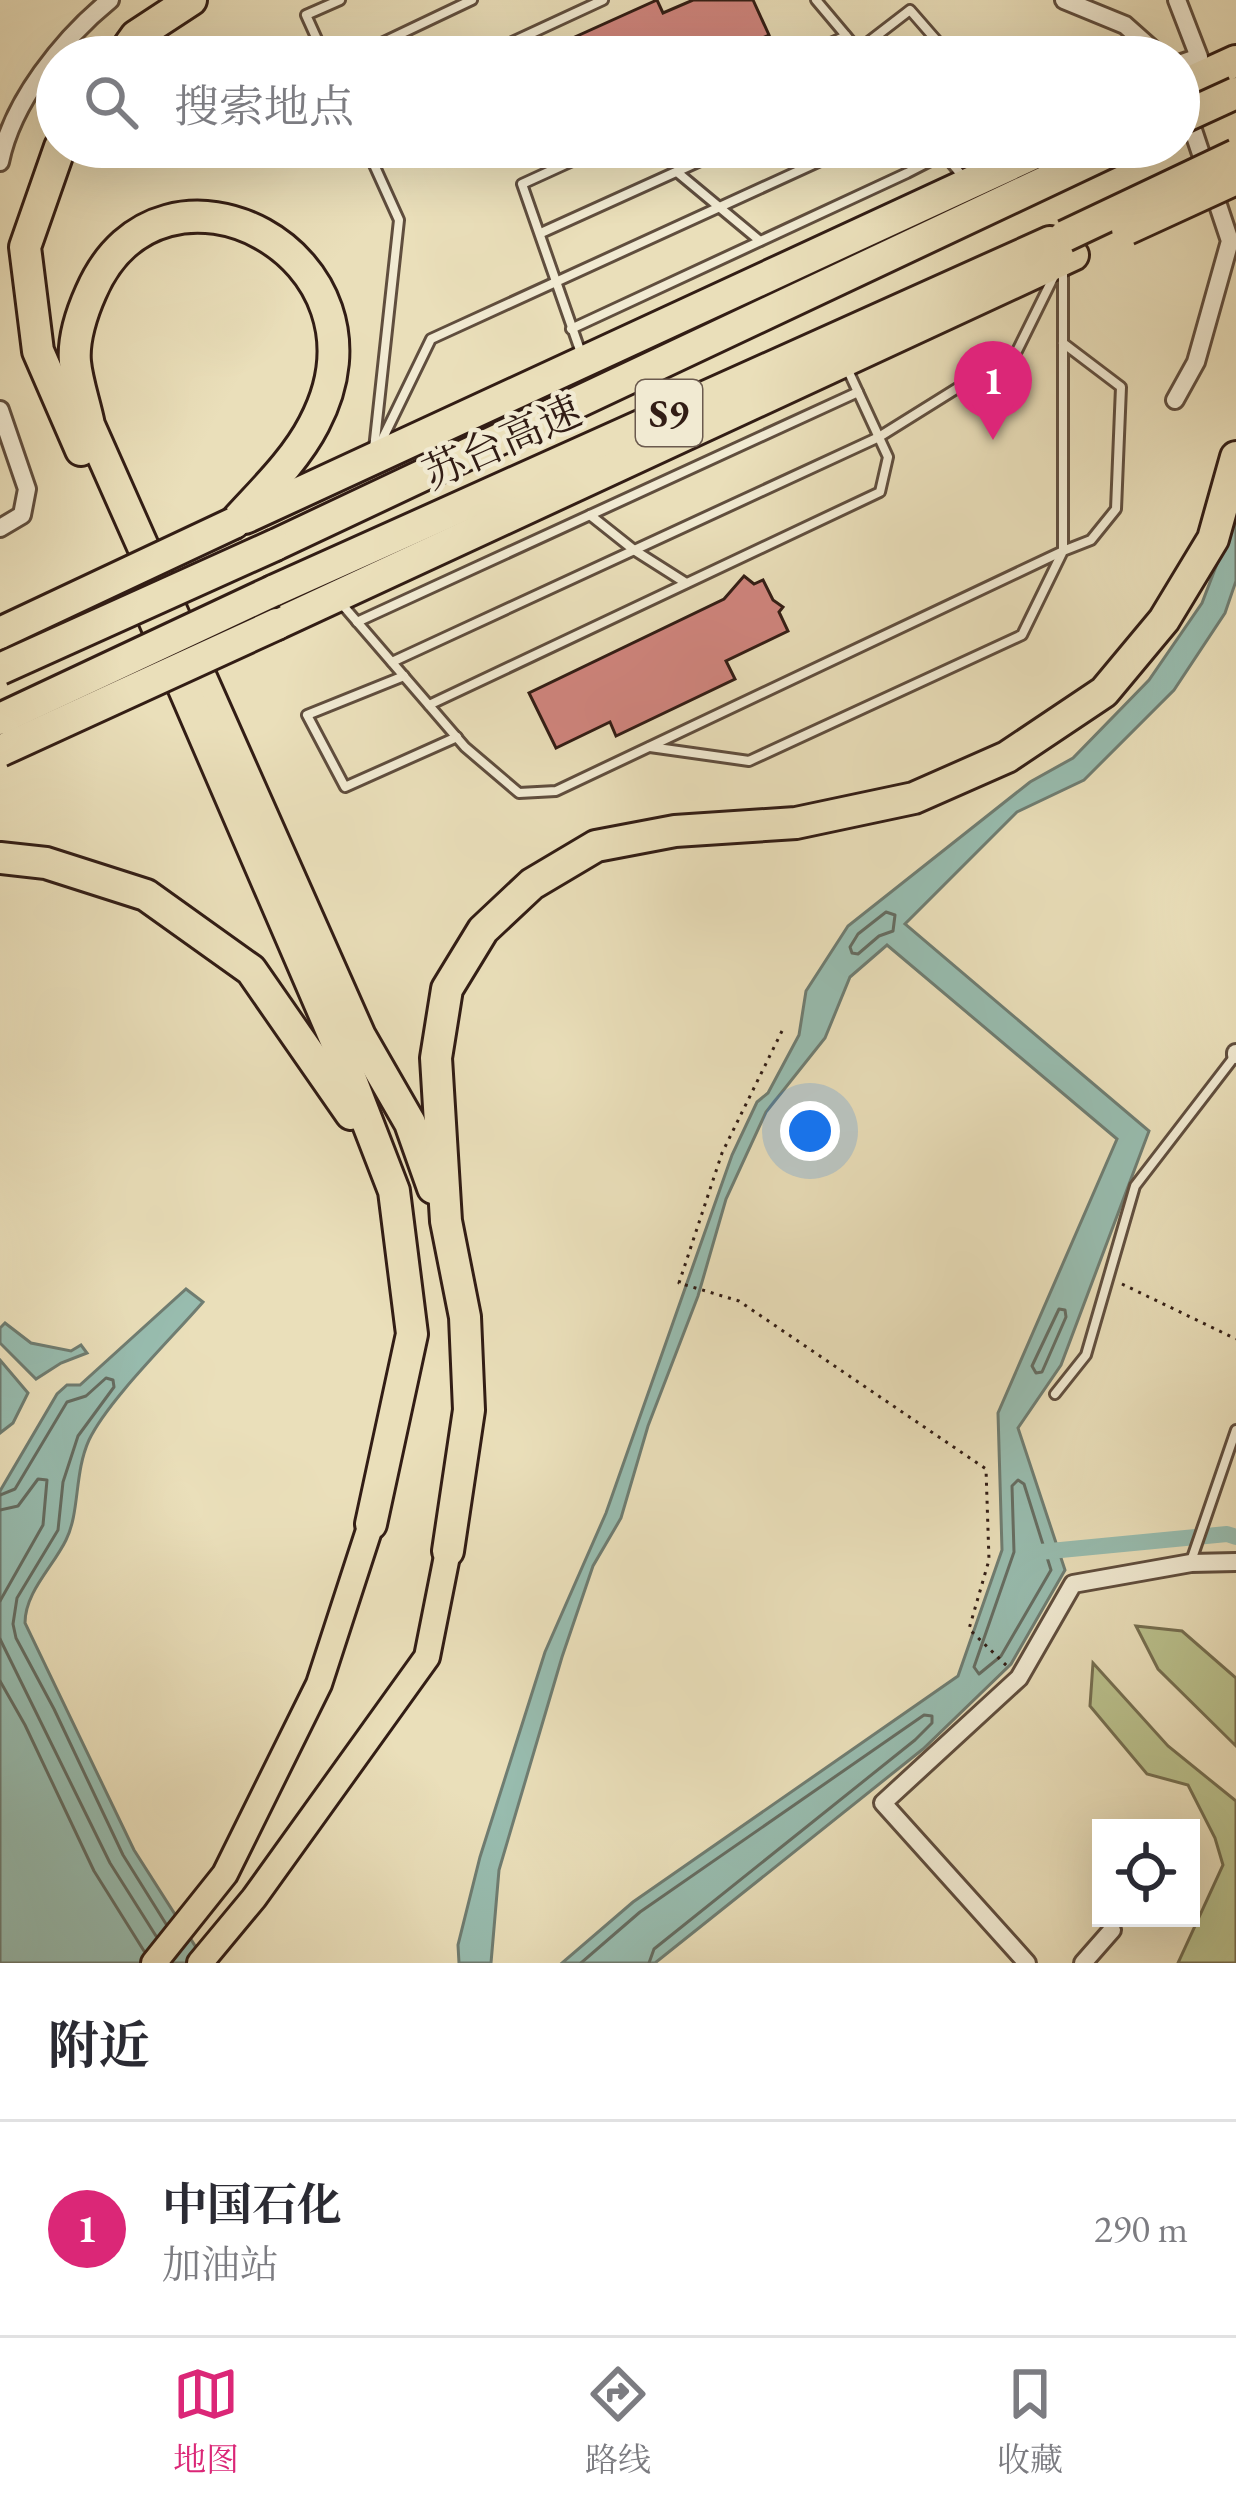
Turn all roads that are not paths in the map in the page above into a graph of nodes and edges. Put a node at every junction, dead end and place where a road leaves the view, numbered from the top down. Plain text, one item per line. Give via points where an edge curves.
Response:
1 (110, 0) edge
2 (191, 0) edge
3 (340, 0) edge
4 (472, 0) edge
5 (602, 0) edge
6 (816, 0) edge
7 (1064, 0) edge
8 (1177, 0) edge
9 (72, 36) edge
10 (136, 36) edge
11 (315, 36) edge
12 (396, 36) edge
13 (525, 36) edge
14 (846, 36) edge
15 (881, 36) edge
16 (933, 36) edge
17 (1137, 36) edge
18 (1190, 36) edge
19 (1236, 61) edge
20 (1200, 78) edge
21 (36, 84) edge
22 (1236, 92) edge
23 (1200, 109) edge
24 (2, 132) edge
25 (1200, 151) edge
26 (1236, 155) edge
27 (0, 162) edge
28 (53, 168) edge
29 (375, 168) edge
30 (557, 168) edge
31 (685, 168) edge
32 (805, 168) edge
33 (905, 168) edge
34 (957, 168) edge
35 (1022, 168) edge
36 (1028, 168) edge
37 (676, 172) junction
38 (1236, 179) edge
39 (969, 184) junction
40 (719, 207) junction
41 (541, 233) junction
42 (760, 241) junction
43 (1067, 250) junction
44 (554, 283) junction
45 (571, 328) junction
46 (1063, 343) junction
47 (844, 361) junction
48 (584, 362) junction
49 (858, 392) junction
50 (1175, 400) dead end
51 (0, 410) edge
52 (879, 437) junction
53 (1236, 457) edge
54 (372, 460) junction
55 (590, 515) junction
56 (234, 523) junction
57 (0, 528) edge
58 (634, 550) junction
59 (1063, 551) junction
60 (686, 584) junction
61 (335, 597) junction
62 (357, 622) junction
63 (0, 633) edge
64 (392, 662) junction
65 (0, 669) edge
66 (404, 676) junction
67 (429, 705) junction
68 (0, 719) edge
69 (457, 736) junction
70 (649, 747) junction
71 (0, 751) edge
72 (0, 858) edge
73 (1236, 1054) edge
74 (381, 1159) junction
75 (446, 1221) junction
76 (1055, 1394) dead end
77 (1236, 1430) edge
78 (371, 1524) joint
79 (448, 1551) joint
80 (1236, 1562) edge
81 (1190, 1563) junction
82 (1112, 1930) dead end
83 (154, 1963) edge
84 (200, 1963) edge
85 (1027, 1963) edge
86 (1083, 1963) edge

1 - 9 street
2 - 10 highway
3 - 11 lane via 306,16
4 - 12 lane
5 - 13 lane
6 - 14 lane
7 - 17 street
8 - 18 street
15 - 16 lane via 910,10
19 - 20 highway
21 - 24 street
22 - 23 highway, bridge
24 - 27 street
25 - 50 street via 1230,241 1196,362
26 - 43 highway, 苏台高速 / S9, bridge
28 - 74 highway via 25,248 38,352
29 - 54 lane via 399,220
30 - 41 lane via 522,184
31 - 37 lane
32 - 40 lane
33 - 42 lane
34 - 39 lane
35 - 39 highway
36 - 65 highway, 苏台高速 / S9, bridge via 275,545
37 - 40 lane
37 - 41 lane
38 - 43 highway, bridge
39 - 48 highway
40 - 42 lane
40 - 44 lane
41 - 44 lane
42 - 45 lane
43 - 46 lane
43 - 47 highway
43 - 52 lane via 1017,351
43 - 68 highway, 苏台高速 / S9, bridge via 273,591
44 - 45 lane
44 - 54 lane via 431,339
45 - 48 lane
46 - 59 lane
46 - 59 lane via 1121,387 1116,509 1091,540
47 - 49 lane
47 - 61 highway
48 - 54 highway
49 - 52 lane
49 - 55 lane
51 - 57 street via 27,488 22,515
52 - 58 lane
52 - 60 lane via 888,457 880,492
53 - 75 highway via 1213,539 1164,620 1104,692 1007,758 914,797 796,823 596,846 532,884 483,929 447,989 436,1058
54 - 56 highway
55 - 58 lane
55 - 62 lane
56 - 63 highway, bridge
56 - 75 highway via 314,424 332,377 333,326 316,282 290,250 242,223 190,215 139,234 101,268 74,359 89,424 360,1036 410,1123
58 - 60 lane
58 - 64 lane
59 - 70 lane
59 - 70 lane via 1022,635 749,761
60 - 67 lane
61 - 62 lane
61 - 71 highway, bridge
62 - 64 lane
64 - 66 lane
66 - 67 lane
66 - 69 lane via 307,715 345,787
67 - 69 lane
69 - 70 lane via 519,793 556,791
72 - 74 highway via 46,863 146,895 251,970
73 - 76 lane via 1135,1186 1086,1354
74 - 78 highway via 394,1191 412,1334
75 - 79 highway via 464,1317 469,1410
77 - 81 lane
78 - 83 main road via 319,1684 225,1874
79 - 84 main road via 427,1657
80 - 81 street
81 - 85 street via 1073,1585 1019,1678 883,1804
82 - 86 street

